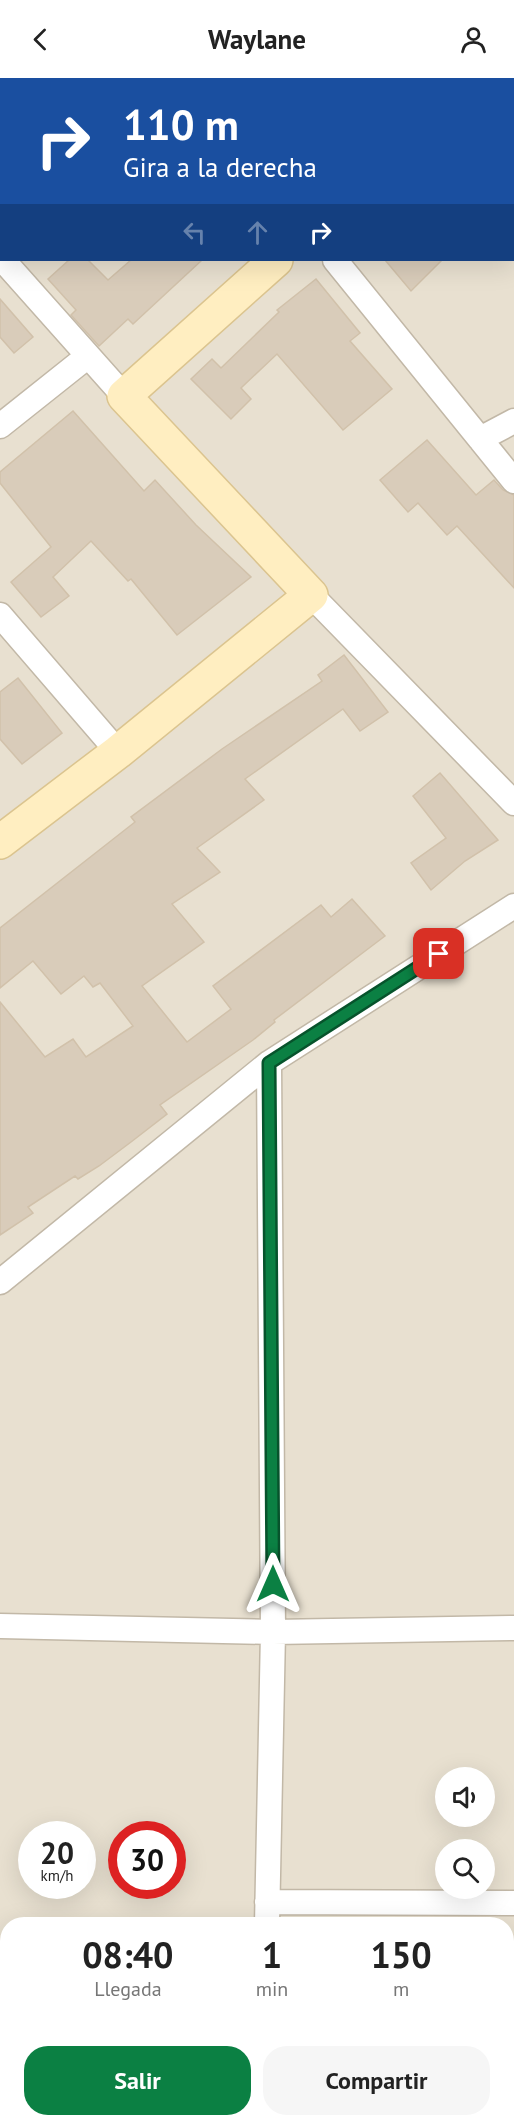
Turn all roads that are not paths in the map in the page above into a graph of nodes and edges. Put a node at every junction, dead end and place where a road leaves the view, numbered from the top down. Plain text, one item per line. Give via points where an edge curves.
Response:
1 (5, 261) edge
2 (275, 261) edge
3 (336, 261) edge
4 (88, 356) junction
5 (124, 396) junction
6 (514, 421) edge
7 (0, 426) edge
8 (480, 439) junction
9 (514, 481) edge
10 (311, 595) junction
11 (0, 615) edge
12 (118, 752) junction
13 (513, 799) edge
14 (0, 842) edge
15 (514, 906) edge
16 (269, 1063) junction
17 (0, 1282) edge
18 (0, 1626) edge
19 (514, 1628) edge
20 (273, 1632) junction
21 (514, 1903) edge
22 (267, 1913) edge

1 - 4 street
2 - 5 street
3 - 8 street
4 - 5 street
4 - 7 street
5 - 10 street
6 - 8 street
8 - 9 street
10 - 12 street
10 - 13 street
11 - 12 street
12 - 14 street
15 - 16 street
16 - 17 street
16 - 20 street
18 - 20 street
19 - 20 street
20 - 22 street
21 - 22 street

